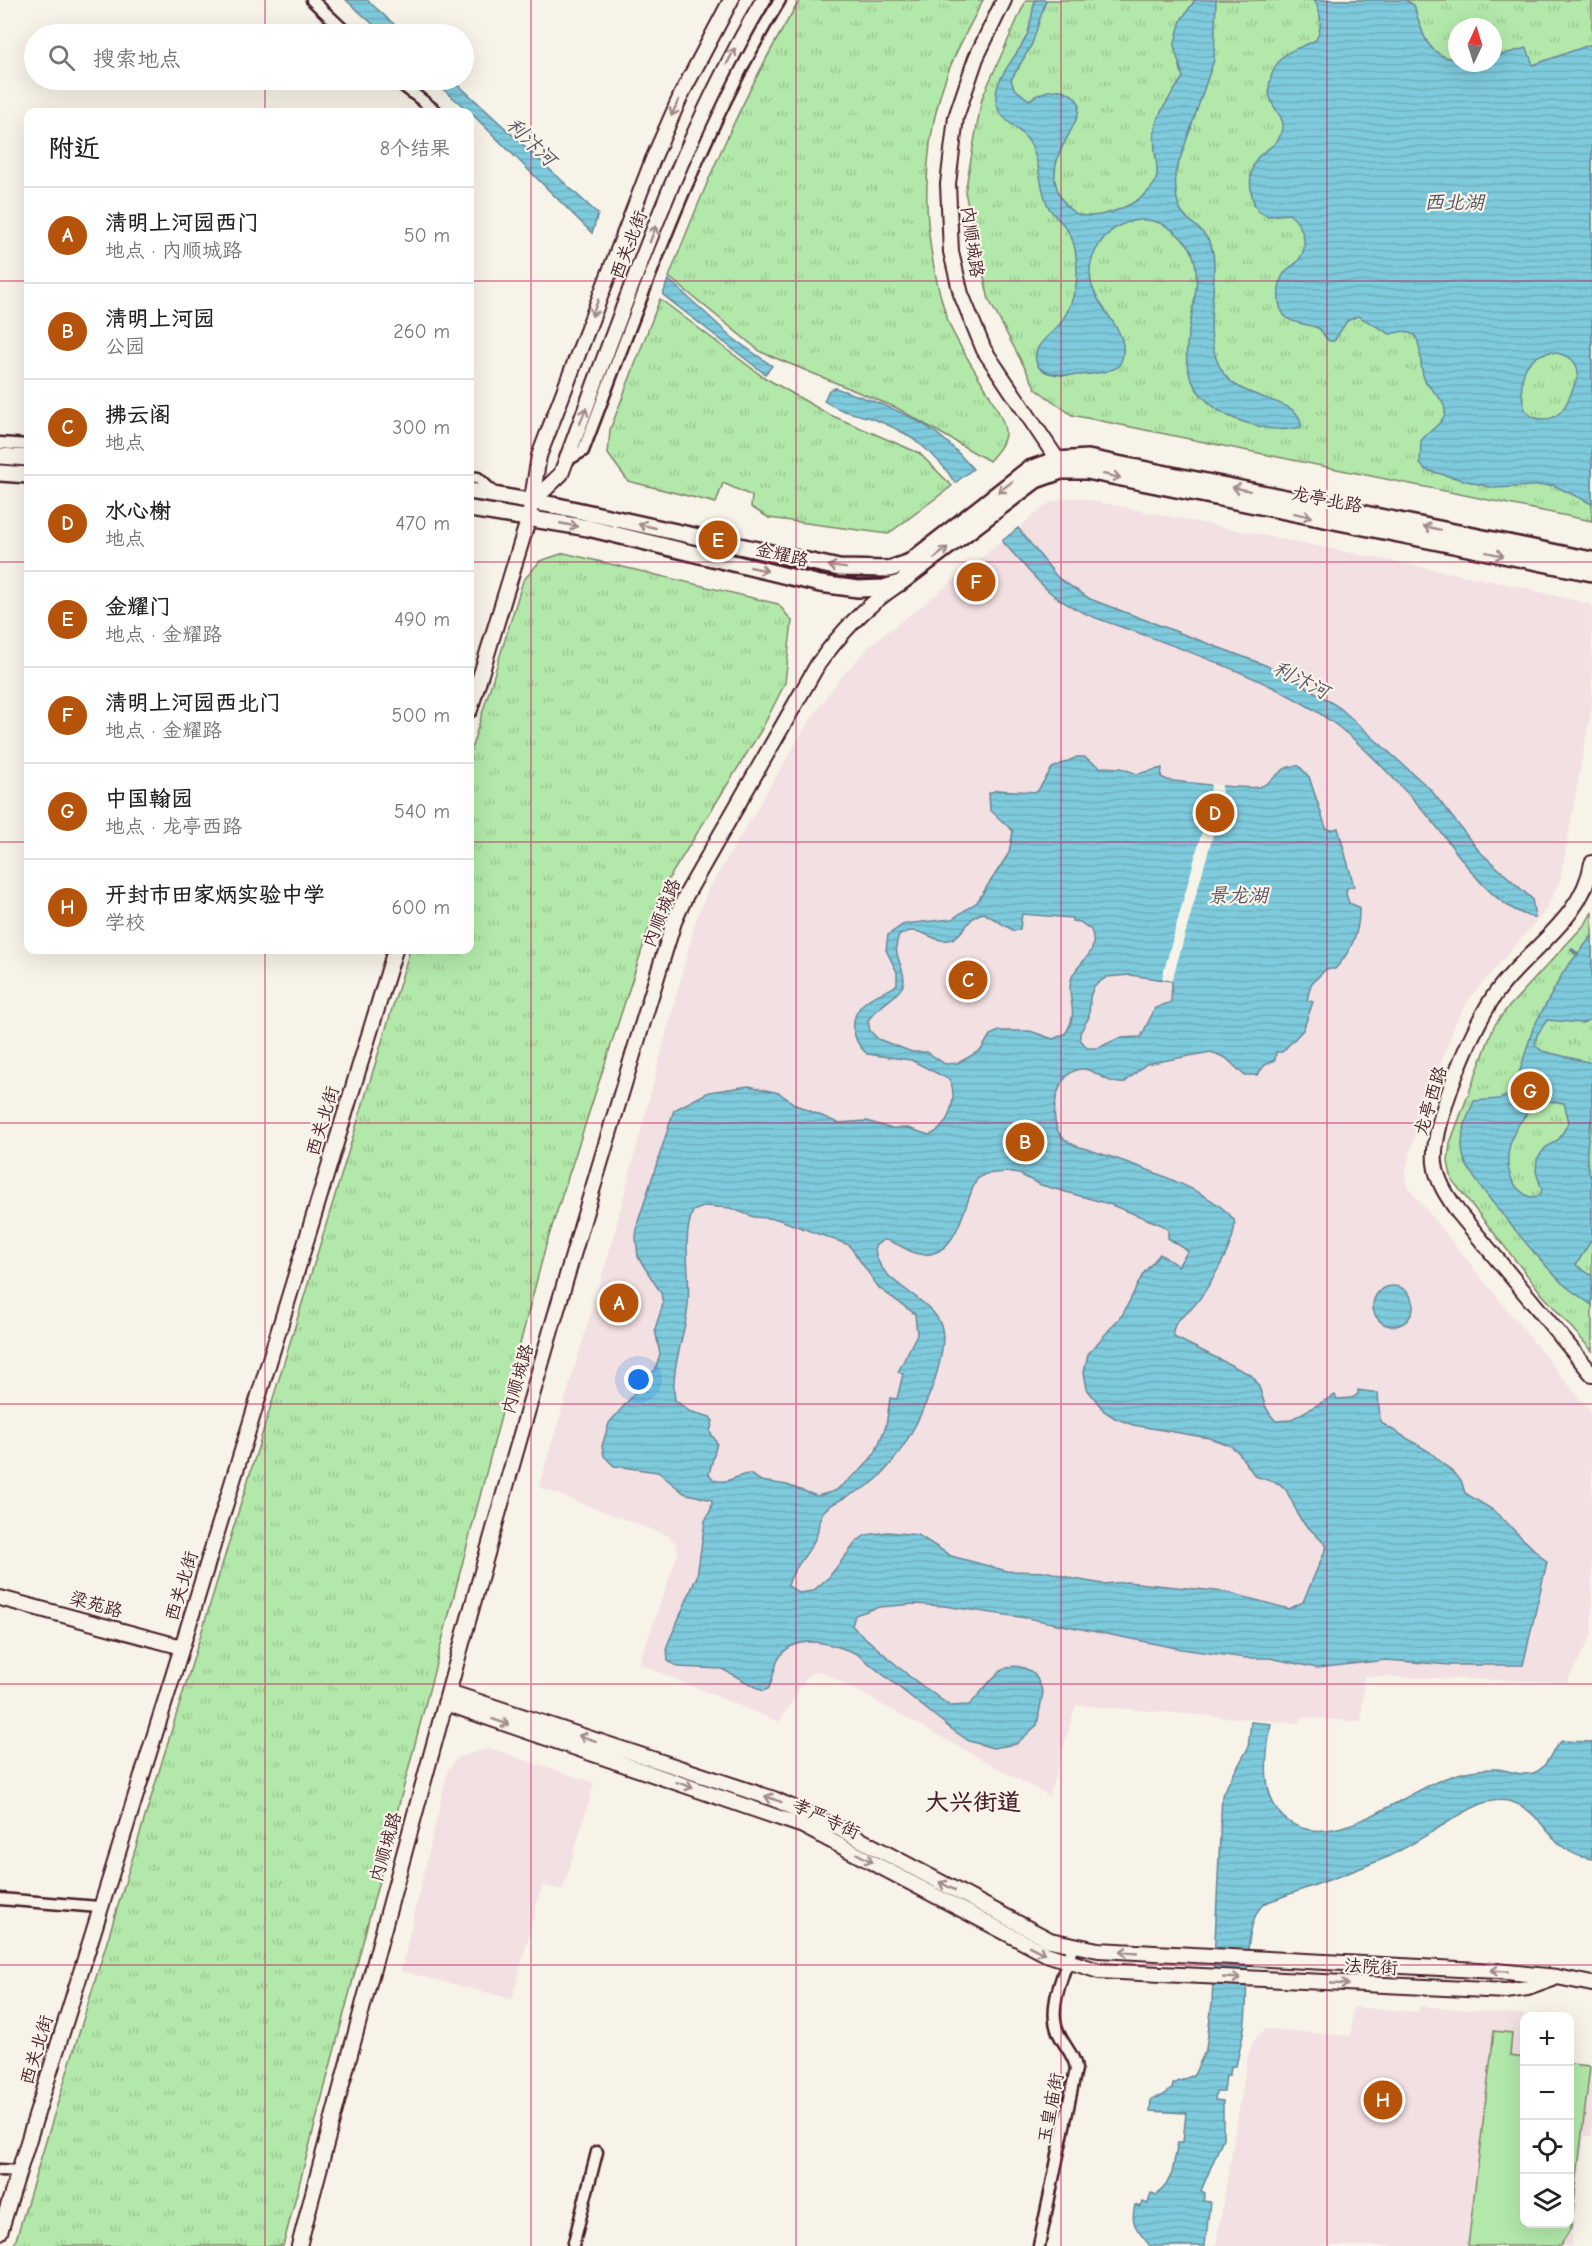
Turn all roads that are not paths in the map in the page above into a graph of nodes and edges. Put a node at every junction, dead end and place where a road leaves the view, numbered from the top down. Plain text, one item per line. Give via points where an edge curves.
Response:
1 (312, 0) edge
2 (731, 0) edge
3 (763, 0) edge
4 (780, 0) edge
5 (1004, 0) edge
6 (337, 24) edge
7 (409, 90) edge
8 (432, 108) edge
9 (0, 443) edge
10 (24, 445) edge
11 (0, 456) edge
12 (24, 458) edge
13 (566, 461) junction
14 (1058, 468) junction
15 (0, 473) edge
16 (24, 475) edge
17 (474, 478) edge
18 (474, 492) edge
19 (497, 495) junction
20 (533, 501) junction
21 (474, 510) edge
22 (529, 517) junction
23 (1592, 560) edge
24 (1592, 573) edge
25 (900, 583) junction
26 (474, 697) edge
27 (1592, 862) edge
28 (394, 954) edge
29 (1592, 1374) edge
30 (0, 1598) edge
31 (182, 1647) junction
32 (447, 1698) junction
33 (0, 1899) edge
34 (99, 1907) junction
35 (1073, 1946) junction
36 (1186, 1955) joint
37 (1068, 1962) junction
38 (1182, 1975) joint
39 (1557, 1977) junction
40 (1592, 1984) edge
41 (597, 2152) dead end
42 (0, 2170) edge
43 (19, 2171) junction
44 (0, 2232) edge
45 (299, 2246) edge
46 (573, 2246) edge
47 (1039, 2246) edge

1 - 6 street
2 -> 20 street, 西关北街 via 682,93 634,206 539,456
13 -> 3 street, 西关北街 via 678,170 707,105
4 - 13 street via 750,51 696,168 583,451
5 - 14 street, 内顺城路 via 976,58 956,117 948,184 951,252 961,294 984,350
7 - 8 street
9 - 10 street
11 - 12 main road
13 - 20 street, 西关北街 via 561,474
14 -> 20 main road, 金耀路 via 1029,469 910,562 890,568 822,565
23 -> 14 main road, 龙亭北路 via 1102,461 1074,458
14 -> 24 main road, 龙亭北路 via 1100,473
25 -> 14 main road, 金耀路 via 1029,485
15 - 16 main road
17 - 19 street
18 - 19 main road, 金耀路
19 - 20 main road, 金耀路
20 - 22 street, 西关北街
21 - 22 main road, 金耀路
22 -> 25 main road, 金耀路 via 820,584 858,589
22 - 26 street, 西关北街
25 - 32 street, 内顺城路 via 862,610 818,664 678,910 539,1369
27 - 29 street, 龙亭西路 via 1586,886 1573,910 1499,989 1476,1024 1438,1125 1434,1154 1440,1183 1458,1212
28 - 31 street, 西关北街
30 - 31 street, 梁苑路
31 - 34 street, 西关北街
35 -> 32 street, 孝严寺街 via 1032,1931 842,1830 774,1799
32 -> 37 street, 孝严寺街 via 802,1826
32 - 45 street, 内顺城路
33 - 34 street
34 - 43 street, 西关北街
36 -> 35 street, 孝严寺街
35 - 37 street, 玉皇庙街
39 -> 36 street, 法院街
37 - 38 street, 孝严寺街 via 1099,1971
37 - 47 street, 玉皇庙街 via 1057,1995 1055,2025 1076,2061 1076,2068
38 -> 39 street, 法院街 via 1506,1991
39 - 40 street, 法院街
41 - 46 street
42 - 43 street
43 - 44 street, 西关北街

